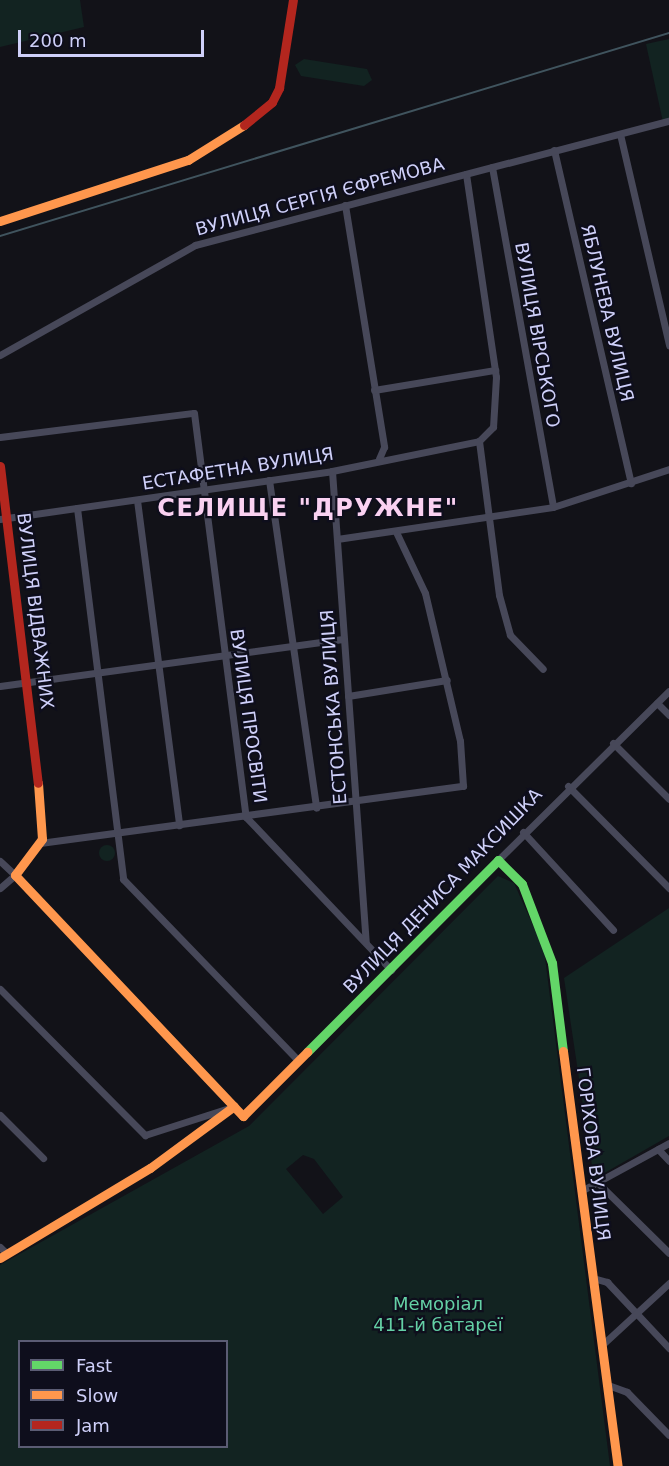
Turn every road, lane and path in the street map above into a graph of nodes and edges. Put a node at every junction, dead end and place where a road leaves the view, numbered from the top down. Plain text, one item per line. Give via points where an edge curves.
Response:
1 (293, 0) edge
2 (669, 121) edge
3 (620, 134) junction
4 (554, 150) junction
5 (492, 167) junction
6 (466, 174) junction
7 (345, 205) junction
8 (0, 221) edge
9 (669, 345) edge
10 (0, 355) edge
11 (495, 370) junction
12 (374, 390) junction
13 (0, 437) edge
14 (479, 441) junction
15 (379, 459) junction
16 (0, 466) edge
17 (669, 469) edge
18 (332, 471) junction
19 (269, 480) junction
20 (631, 483) junction
21 (205, 490) junction
22 (137, 500) junction
23 (553, 507) junction
24 (76, 508) junction
25 (3, 518) edge
26 (488, 519) junction
27 (396, 532) junction
28 (337, 539) junction
29 (343, 639) junction
30 (292, 645) junction
31 (223, 654) junction
32 (159, 663) junction
33 (543, 669) dead end
34 (97, 672) junction
35 (447, 680) junction
36 (28, 682) junction
37 (0, 686) edge
38 (669, 691) edge
39 (348, 696) junction
40 (657, 703) junction
41 (669, 715) edge
42 (613, 743) junction
43 (568, 786) junction
44 (669, 799) edge
45 (356, 802) junction
46 (316, 808) junction
47 (246, 817) junction
48 (179, 825) junction
49 (524, 832) junction
50 (116, 834) junction
51 (40, 843) junction
52 (498, 860) junction
53 (0, 861) edge
54 (15, 875) junction
55 (0, 888) edge
56 (669, 888) edge
57 (613, 930) dead end
58 (366, 942) junction
59 (392, 970) junction
60 (0, 989) edge
61 (299, 1061) junction
62 (234, 1106) junction
63 (0, 1115) edge
64 (669, 1143) edge
65 (658, 1149) junction
66 (44, 1158) dead end
67 (669, 1161) edge
68 (597, 1182) junction
69 (581, 1191) junction
70 (2, 1253) edge
71 (669, 1253) edge
72 (593, 1278) junction
73 (669, 1283) edge
74 (636, 1314) junction
75 (603, 1344) junction
76 (669, 1348) edge
77 (608, 1385) junction
78 (669, 1435) edge
79 (618, 1466) edge

1 - 8 street via 282,79 272,102 203,151
2 - 3 street, ВУЛИЦЯ СЕРГІЯ ЄФРЕМОВА
3 - 4 street, ВУЛИЦЯ СЕРГІЯ ЄФРЕМОВА
3 - 9 street
4 - 5 street, ВУЛИЦЯ СЕРГІЯ ЄФРЕМОВА
4 - 20 street, ЯБЛУНЕВА ВУЛИЦЯ
5 - 6 street, ВУЛИЦЯ СЕРГІЯ ЄФРЕМОВА
5 - 23 street, ВУЛИЦЯ ВІРСЬКОГО
6 - 7 street, ВУЛИЦЯ СЕРГІЯ ЄФРЕМОВА
6 - 11 street
7 - 10 street, ВУЛИЦЯ СЕРГІЯ ЄФРЕМОВА via 195,245
7 - 12 street
11 - 12 street
11 - 14 street via 493,427
12 - 15 street via 384,447
13 - 21 street, ВУЛИЦЯ ПРОСВІТИ via 191,411 196,417
14 - 15 street, ЕСТАФЕТНА ВУЛИЦЯ
14 - 26 street
15 - 18 street, ЕСТАФЕТНА ВУЛИЦЯ
16 - 25 street, ВУЛИЦЯ ВІДВАЖНИХ
17 - 20 street
18 - 19 street, ЕСТАФЕТНА ВУЛИЦЯ
18 - 28 street, ЕСТОНСЬКА ВУЛИЦЯ
19 - 21 street, ЕСТАФЕТНА ВУЛИЦЯ
19 - 30 street
20 - 23 street
21 - 22 street, ЕСТАФЕТНА ВУЛИЦЯ
21 - 31 street, ВУЛИЦЯ ПРОСВІТИ
22 - 24 street, ЕСТАФЕТНА ВУЛИЦЯ
22 - 32 street
23 - 26 street
24 - 25 street, ЕСТАФЕТНА ВУЛИЦЯ
24 - 34 street
25 - 36 street, ВУЛИЦЯ ВІДВАЖНИХ
26 - 27 street
26 - 33 street via 507,629
27 - 28 street
27 - 35 street via 425,593
28 - 29 street, ЕСТОНСЬКА ВУЛИЦЯ
29 - 30 street
29 - 39 street, ЕСТОНСЬКА ВУЛИЦЯ
30 - 31 street
30 - 46 street
31 - 32 street
31 - 47 street, ВУЛИЦЯ ПРОСВІТИ
32 - 34 street
32 - 48 street
34 - 36 street
34 - 50 street
35 - 39 street
35 - 45 street via 463,786
36 - 37 street
36 - 51 street, ВУЛИЦЯ ВІДВАЖНИХ via 43,824
38 - 40 street, ВУЛИЦЯ ДЕНИСА МАКСИШКА
39 - 45 street, ЕСТОНСЬКА ВУЛИЦЯ
40 - 41 street
40 - 42 street, ВУЛИЦЯ ДЕНИСА МАКСИШКА
42 - 43 street, ВУЛИЦЯ ДЕНИСА МАКСИШКА
42 - 44 street
43 - 49 street, ВУЛИЦЯ ДЕНИСА МАКСИШКА
43 - 56 street
45 - 46 street
45 - 58 street, ЕСТОНСЬКА ВУЛИЦЯ
46 - 47 street
47 - 48 street
47 - 58 street, ВУЛИЦЯ ПРОСВІТИ
48 - 50 street
49 - 52 street, ВУЛИЦЯ ДЕНИСА МАКСИШКА
49 - 57 street
50 - 51 street
50 - 61 street via 125,882
51 - 54 street
52 - 59 street, ВУЛИЦЯ ДЕНИСА МАКСИШКА
52 - 69 street, ГОРІХОВА ВУЛИЦЯ via 522,885 546,940
53 - 54 street
54 - 55 street
54 - 62 street
58 - 59 street, ВУЛИЦЯ ПРОСВІТИ
59 - 61 street, ВУЛИЦЯ ДЕНИСА МАКСИШКА
60 - 62 street via 145,1135
61 - 62 street, ВУЛИЦЯ ДЕНИСА МАКСИШКА via 243,1116
62 - 70 street via 195,1138
63 - 66 street
64 - 65 street
65 - 67 street
65 - 68 street
68 - 69 street
68 - 71 street
69 - 72 street, ГОРІХОВА ВУЛИЦЯ
72 - 74 street via 604,1280
72 - 75 street, ГОРІХОВА ВУЛИЦЯ
73 - 74 street
74 - 75 street
74 - 76 street
75 - 77 street, ГОРІХОВА ВУЛИЦЯ
77 - 78 street via 627,1392
77 - 79 street, ГОРІХОВА ВУЛИЦЯ

